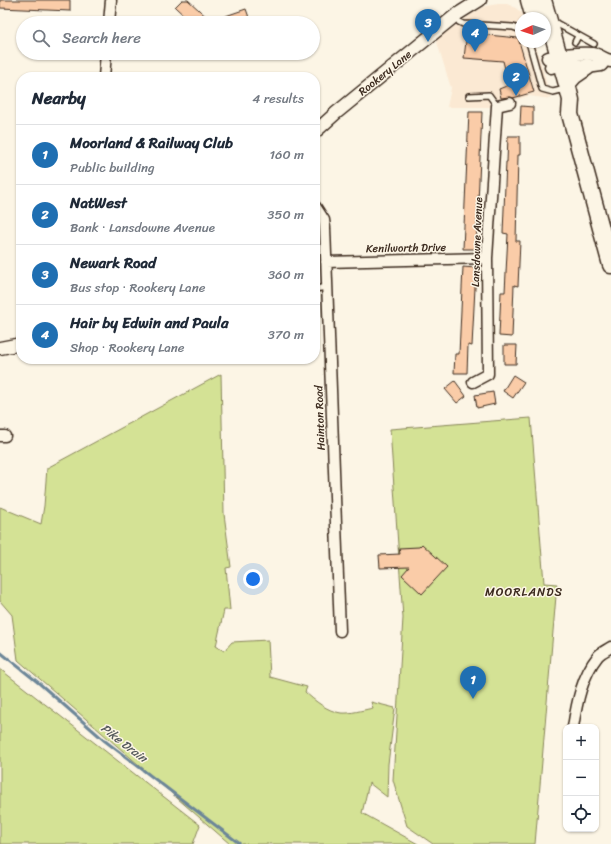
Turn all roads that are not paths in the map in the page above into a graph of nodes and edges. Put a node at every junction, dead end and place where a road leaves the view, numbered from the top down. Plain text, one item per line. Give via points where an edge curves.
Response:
1 (111, 0) edge
2 (529, 0) edge
3 (543, 0) edge
4 (478, 1) edge
5 (537, 12) edge
6 (542, 12) edge
7 (456, 15) junction
8 (109, 16) edge
9 (551, 23) edge
10 (515, 28) edge
11 (578, 36) junction
12 (575, 42) dead end
13 (594, 44) dead end
14 (531, 48) edge
15 (547, 48) edge
16 (551, 48) edge
17 (105, 60) edge
18 (555, 61) junction
19 (608, 61) edge
20 (587, 67) junction
21 (104, 72) edge
22 (565, 88) junction
23 (469, 96) dead end
24 (510, 103) dead end
25 (497, 106) junction
26 (320, 127) edge
27 (320, 214) edge
28 (487, 258) junction
29 (326, 262) junction
30 (611, 265) edge
31 (327, 288) junction
32 (320, 289) edge
33 (16, 345) edge
34 (0, 348) edge
35 (473, 382) dead end
36 (340, 631) dead end
37 (611, 647) edge
38 (573, 724) edge

1 - 8 street
2 - 5 main road
3 - 6 main road
4 - 7 street, Rookery Lane
7 - 10 lane via 463,24
7 - 26 street, Rookery Lane
9 - 11 lane
11 - 12 lane
11 - 13 lane
14 - 22 lane via 542,89 552,92
15 - 18 main road
16 - 18 main road
17 - 21 street
18 - 19 street via 594,54
18 - 20 street
18 - 22 main road
19 - 20 street
20 - 22 main road via 574,76
22 - 30 main road via 562,102 570,114
23 - 25 lane via 489,95
24 - 25 street
25 - 28 street, Lansdowne Avenue
27 - 29 street, Hainton Road via 324,220
28 - 29 street, Kenilworth Drive
28 - 35 street, Lansdowne Avenue via 488,374
29 - 31 street, Hainton Road
31 - 32 lane
31 - 36 street, Hainton Road
33 - 34 street
37 - 38 street via 599,655 585,676

